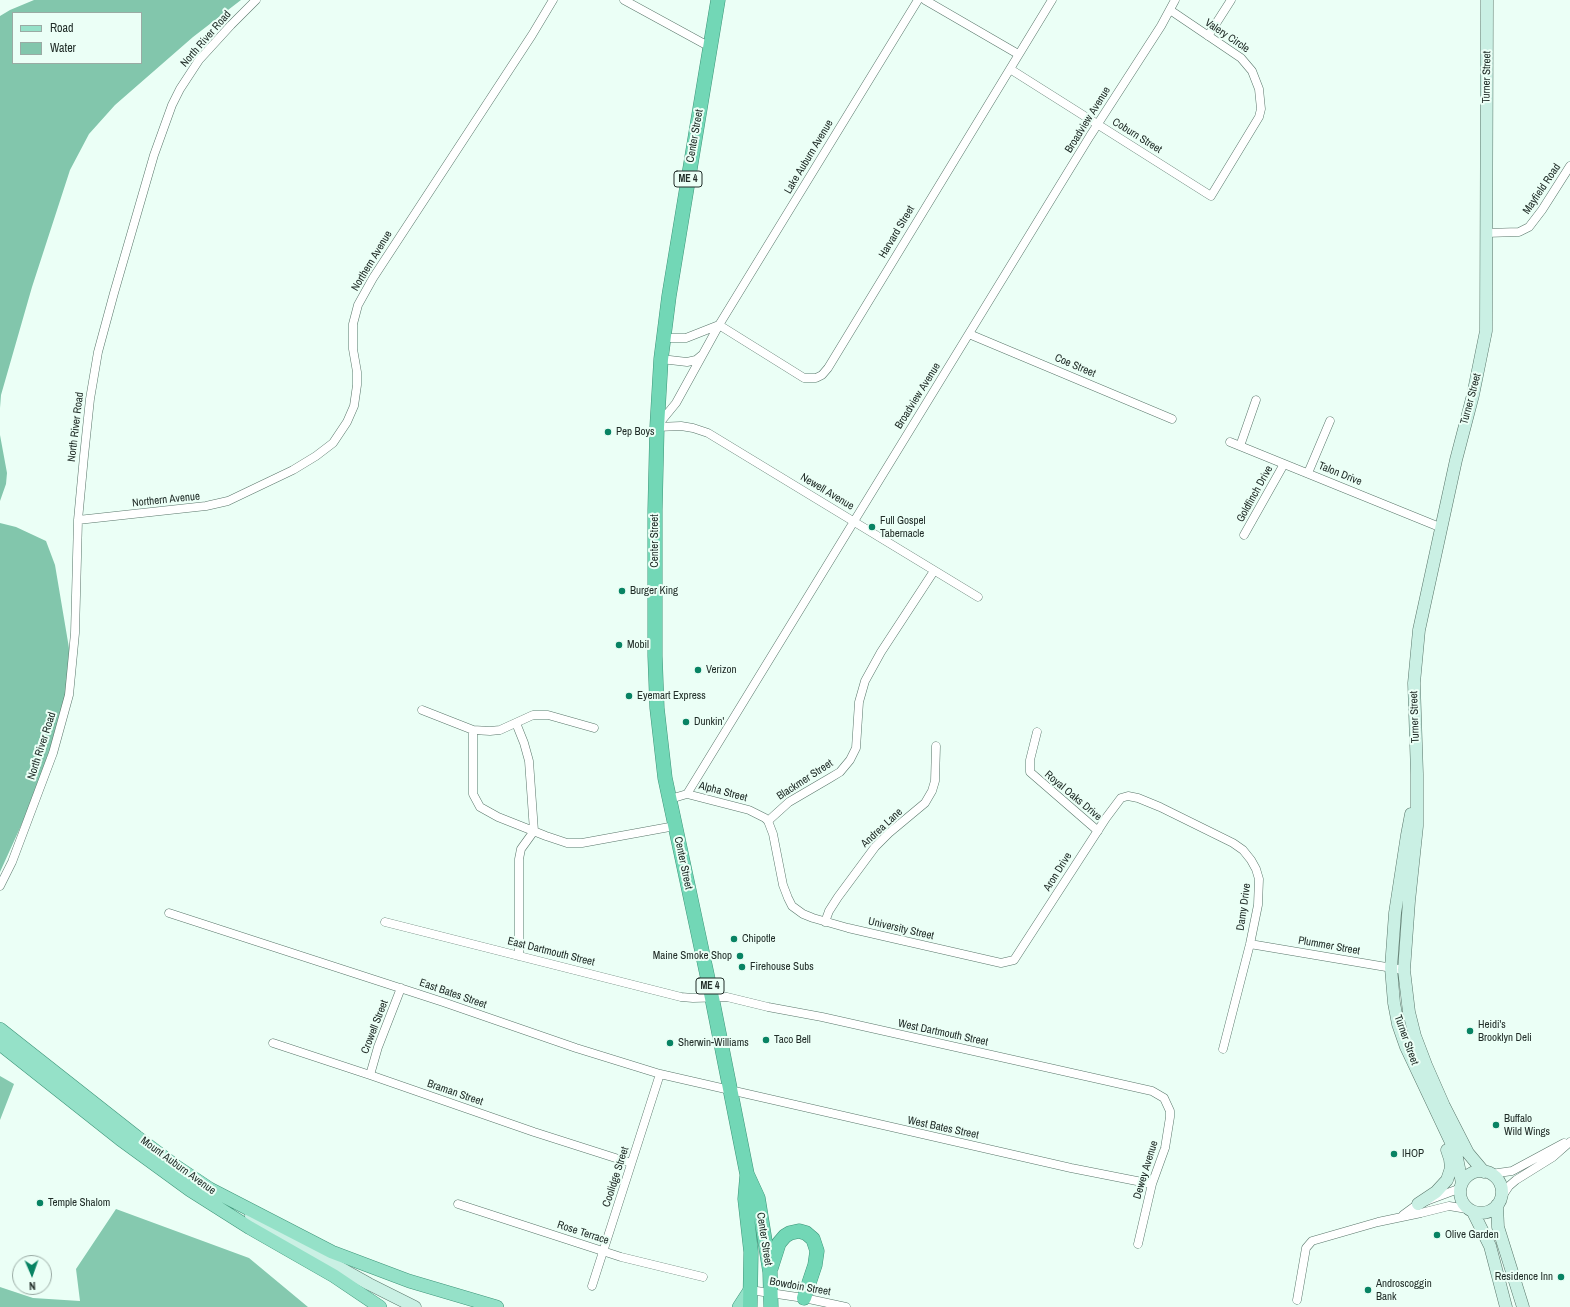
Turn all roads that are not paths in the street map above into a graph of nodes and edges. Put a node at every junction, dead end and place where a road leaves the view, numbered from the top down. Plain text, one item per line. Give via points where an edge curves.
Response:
1 (256, 0) edge
2 (553, 0) edge
3 (624, 0) edge
4 (718, 0) edge
5 (918, 0) edge
6 (925, 0) edge
7 (1052, 0) edge
8 (1175, 0) edge
9 (1231, 0) edge
10 (1487, 0) edge
11 (1170, 10) junction
12 (1208, 36) junction
13 (710, 47) junction
14 (1018, 54) junction
15 (1010, 69) junction
16 (1098, 124) junction
17 (1570, 166) edge
18 (1211, 196) joint
19 (1486, 233) junction
20 (719, 325) junction
21 (969, 334) junction
22 (664, 338) junction
23 (704, 354) junction
24 (661, 359) junction
25 (1256, 400) dead end
26 (1172, 419) dead end
27 (1330, 421) dead end
28 (657, 427) junction
29 (1230, 442) dead end
30 (1240, 446) junction
31 (1284, 464) junction
32 (1308, 473) junction
33 (78, 520) junction
34 (854, 522) junction
35 (1442, 528) junction
36 (1244, 535) dead end
37 (934, 570) junction
38 (978, 597) dead end
39 (422, 710) dead end
40 (516, 723) junction
41 (594, 728) dead end
42 (473, 730) junction
43 (1037, 732) dead end
44 (936, 746) dead end
45 (687, 794) junction
46 (1416, 794) junction
47 (1126, 797) joint
48 (670, 799) junction
49 (768, 821) junction
50 (676, 826) junction
51 (534, 831) junction
52 (1098, 831) junction
53 (0, 886) edge
54 (169, 913) dead end
55 (385, 922) dead end
56 (825, 922) junction
57 (1250, 944) junction
58 (519, 956) junction
59 (1011, 961) joint
60 (1391, 968) junction
61 (1404, 970) junction
62 (401, 988) junction
63 (712, 998) junction
64 (0, 1029) edge
65 (272, 1043) dead end
66 (0, 1044) edge
67 (1223, 1049) dead end
68 (1414, 1062) junction
69 (660, 1074) junction
70 (370, 1075) junction
71 (731, 1090) junction
72 (1166, 1102) joint
73 (1570, 1141) edge
74 (631, 1164) junction
75 (1488, 1173) junction
76 (747, 1174) junction
77 (1152, 1184) junction
78 (1461, 1185) junction
79 (210, 1189) junction
80 (1499, 1202) junction
81 (458, 1204) dead end
82 (1418, 1204) junction
83 (1470, 1210) junction
84 (1401, 1217) junction
85 (1138, 1244) dead end
86 (603, 1251) junction
87 (305, 1259) junction
88 (770, 1272) junction
89 (702, 1277) dead end
90 (369, 1284) junction
91 (592, 1286) dead end
92 (750, 1290) junction
93 (804, 1298) junction
94 (771, 1300) edge
95 (1297, 1300) dead end
96 (380, 1307) edge
97 (415, 1307) edge
98 (497, 1307) edge
99 (739, 1307) edge
100 (750, 1307) edge
101 (846, 1307) edge
102 (1506, 1307) edge
103 (1523, 1307) edge

1 - 33 street, North River Road via 195,65 167,117 98,352 90,399
2 - 33 street, Northern Avenue via 358,305 353,324 357,385 354,406 333,443 287,473 228,501 206,506
3 - 13 street
4 - 13 highway, Center Street / ME 4
5 - 20 street, Lake Auburn Avenue
6 - 14 street
7 - 14 street, Harvard Street
8 - 11 street, Broadview Avenue
9 - 12 street
10 - 19 main road, Turner Street
11 - 12 street, Valery Circle
11 - 16 street, Broadview Avenue
12 - 18 street, Valery Circle via 1248,64 1259,89 1261,109 1246,140
13 - 22 highway, Center Street / ME 4
14 - 15 street, Harvard Street
15 - 16 street, Coburn Street
15 - 20 street, Harvard Street via 822,375 804,378
16 - 18 street, Coburn Street
16 - 21 street, Broadview Avenue
17 - 19 street, Mayfield Road via 1529,227 1514,232
19 - 35 main road, Turner Street via 1486,331
20 - 22 street via 686,338
20 - 23 street, Lake Auburn Avenue
21 - 26 street, Coe Street
21 - 34 street, Broadview Avenue
22 - 24 highway, Center Street / ME 4
23 - 24 street via 696,360 687,362
23 - 28 street, Lake Auburn Avenue via 676,403
24 - 28 highway, Center Street / ME 4
25 - 30 street
27 - 32 street
28 - 34 street, Newell Avenue via 681,426 708,433
28 - 48 highway, Center Street / ME 4 via 655,670 664,778
29 - 30 street, Talon Drive
30 - 31 street, Talon Drive
31 - 32 street, Talon Drive
31 - 36 street, Goldfinch Drive
32 - 35 street, Talon Drive
33 - 53 street, North River Road via 75,633 69,695 51,760 12,862
34 - 37 street, Newell Avenue
34 - 45 street, Broadview Avenue
35 - 46 main road, Turner Street via 1424,604 1416,657
37 - 38 street, Newell Avenue
37 - 49 street, Blackmer Street via 865,681 859,702 856,748 850,760 840,772 789,802
39 - 42 street
40 - 41 street via 533,715 548,715
40 - 42 street via 500,730
40 - 51 street via 529,761
42 - 51 street via 473,794 480,807
43 - 52 street, Royal Oaks Drive via 1030,760 1030,772
44 - 56 street, Andrea Lane via 935,781 925,803 875,847 838,897
45 - 48 street, Alpha Street
45 - 49 street, Alpha Street via 749,810
46 - 60 main road, Turner Street via 1406,834 1395,913
46 - 61 main road, Turner Street via 1417,826
47 - 52 street, Aron Drive via 1121,798 1112,808
47 - 57 street, Damy Drive via 1138,798 1194,823 1243,850 1251,860 1259,879
48 - 50 highway, Center Street / ME 4
49 - 56 street, University Street via 783,885 791,904 803,914
50 - 51 street via 582,843 567,843
50 - 63 highway, Center Street / ME 4
51 - 58 street via 521,848 519,859
52 - 59 street, Aron Drive via 1021,950
54 - 62 street, East Bates Street
55 - 58 street, East Dartmouth Street
56 - 59 street, University Street via 995,962
57 - 60 street, Plummer Street
57 - 67 street, Damy Drive
58 - 63 street, East Dartmouth Street via 681,997
60 - 61 street, Plummer Street
60 - 68 main road, Turner Street via 1398,1024
61 - 75 main road, Turner Street via 1409,1012 1426,1065 1468,1153
62 - 69 street, East Bates Street
62 - 70 street, Crowell Street
63 - 71 highway, Center Street / ME 4
63 - 72 street, West Dartmouth Street via 727,997 1018,1060 1152,1091
64 - 79 main road, Mount Auburn Avenue via 148,1145
65 - 70 street, Braman Street
66 - 87 main road, Mount Auburn Avenue via 120,1139 190,1190
68 - 78 main road, Turner Street via 1456,1153
68 - 82 main road via 1413,1075 1447,1150 1451,1168 1447,1180 1436,1192
69 - 71 street, East Bates Street
69 - 74 street, Coolidge Street
70 - 74 street, Braman Street
71 - 76 highway, Center Street / ME 4
71 - 77 street, West Bates Street via 1071,1168
72 - 77 street, Dewey Avenue via 1170,1117 1167,1137
73 - 75 street via 1512,1171
73 - 80 street via 1553,1157 1508,1186
74 - 86 street, Coolidge Street
75 - 78 main road via 1475,1172 1467,1176
75 - 80 main road via 1498,1180 1501,1187
76 - 88 highway, Center Street / ME 4 via 758,1198
76 - 92 highway, Center Street / ME 4 via 745,1199 751,1252
77 - 85 street, Dewey Avenue
78 - 82 street
78 - 83 main road via 1462,1202
79 - 90 main road, Mount Auburn Avenue via 279,1234
79 - 98 main road via 332,1252 409,1281
80 - 83 main road via 1488,1212 1478,1213
80 - 103 main road via 1498,1227
81 - 86 street, Rose Terrace
82 - 84 street
83 - 84 street via 1449,1206
83 - 102 main road via 1490,1246
84 - 95 street via 1312,1241 1306,1248
86 - 89 street, Rose Terrace
86 - 91 street, Coolidge Street
87 - 90 main road, Mount Auburn Avenue
87 - 96 main road
88 - 93 highway via 779,1243 785,1236 799,1231 806,1233 813,1239 817,1251 815,1266
88 - 94 highway, Center Street / ME 4
90 - 97 main road, Mount Auburn Avenue
92 - 94 street, Bowdoin Street
92 - 99 main road
92 - 100 highway, Center Street / ME 4
93 - 94 street, Bowdoin Street
93 - 101 street, Bowdoin Street

